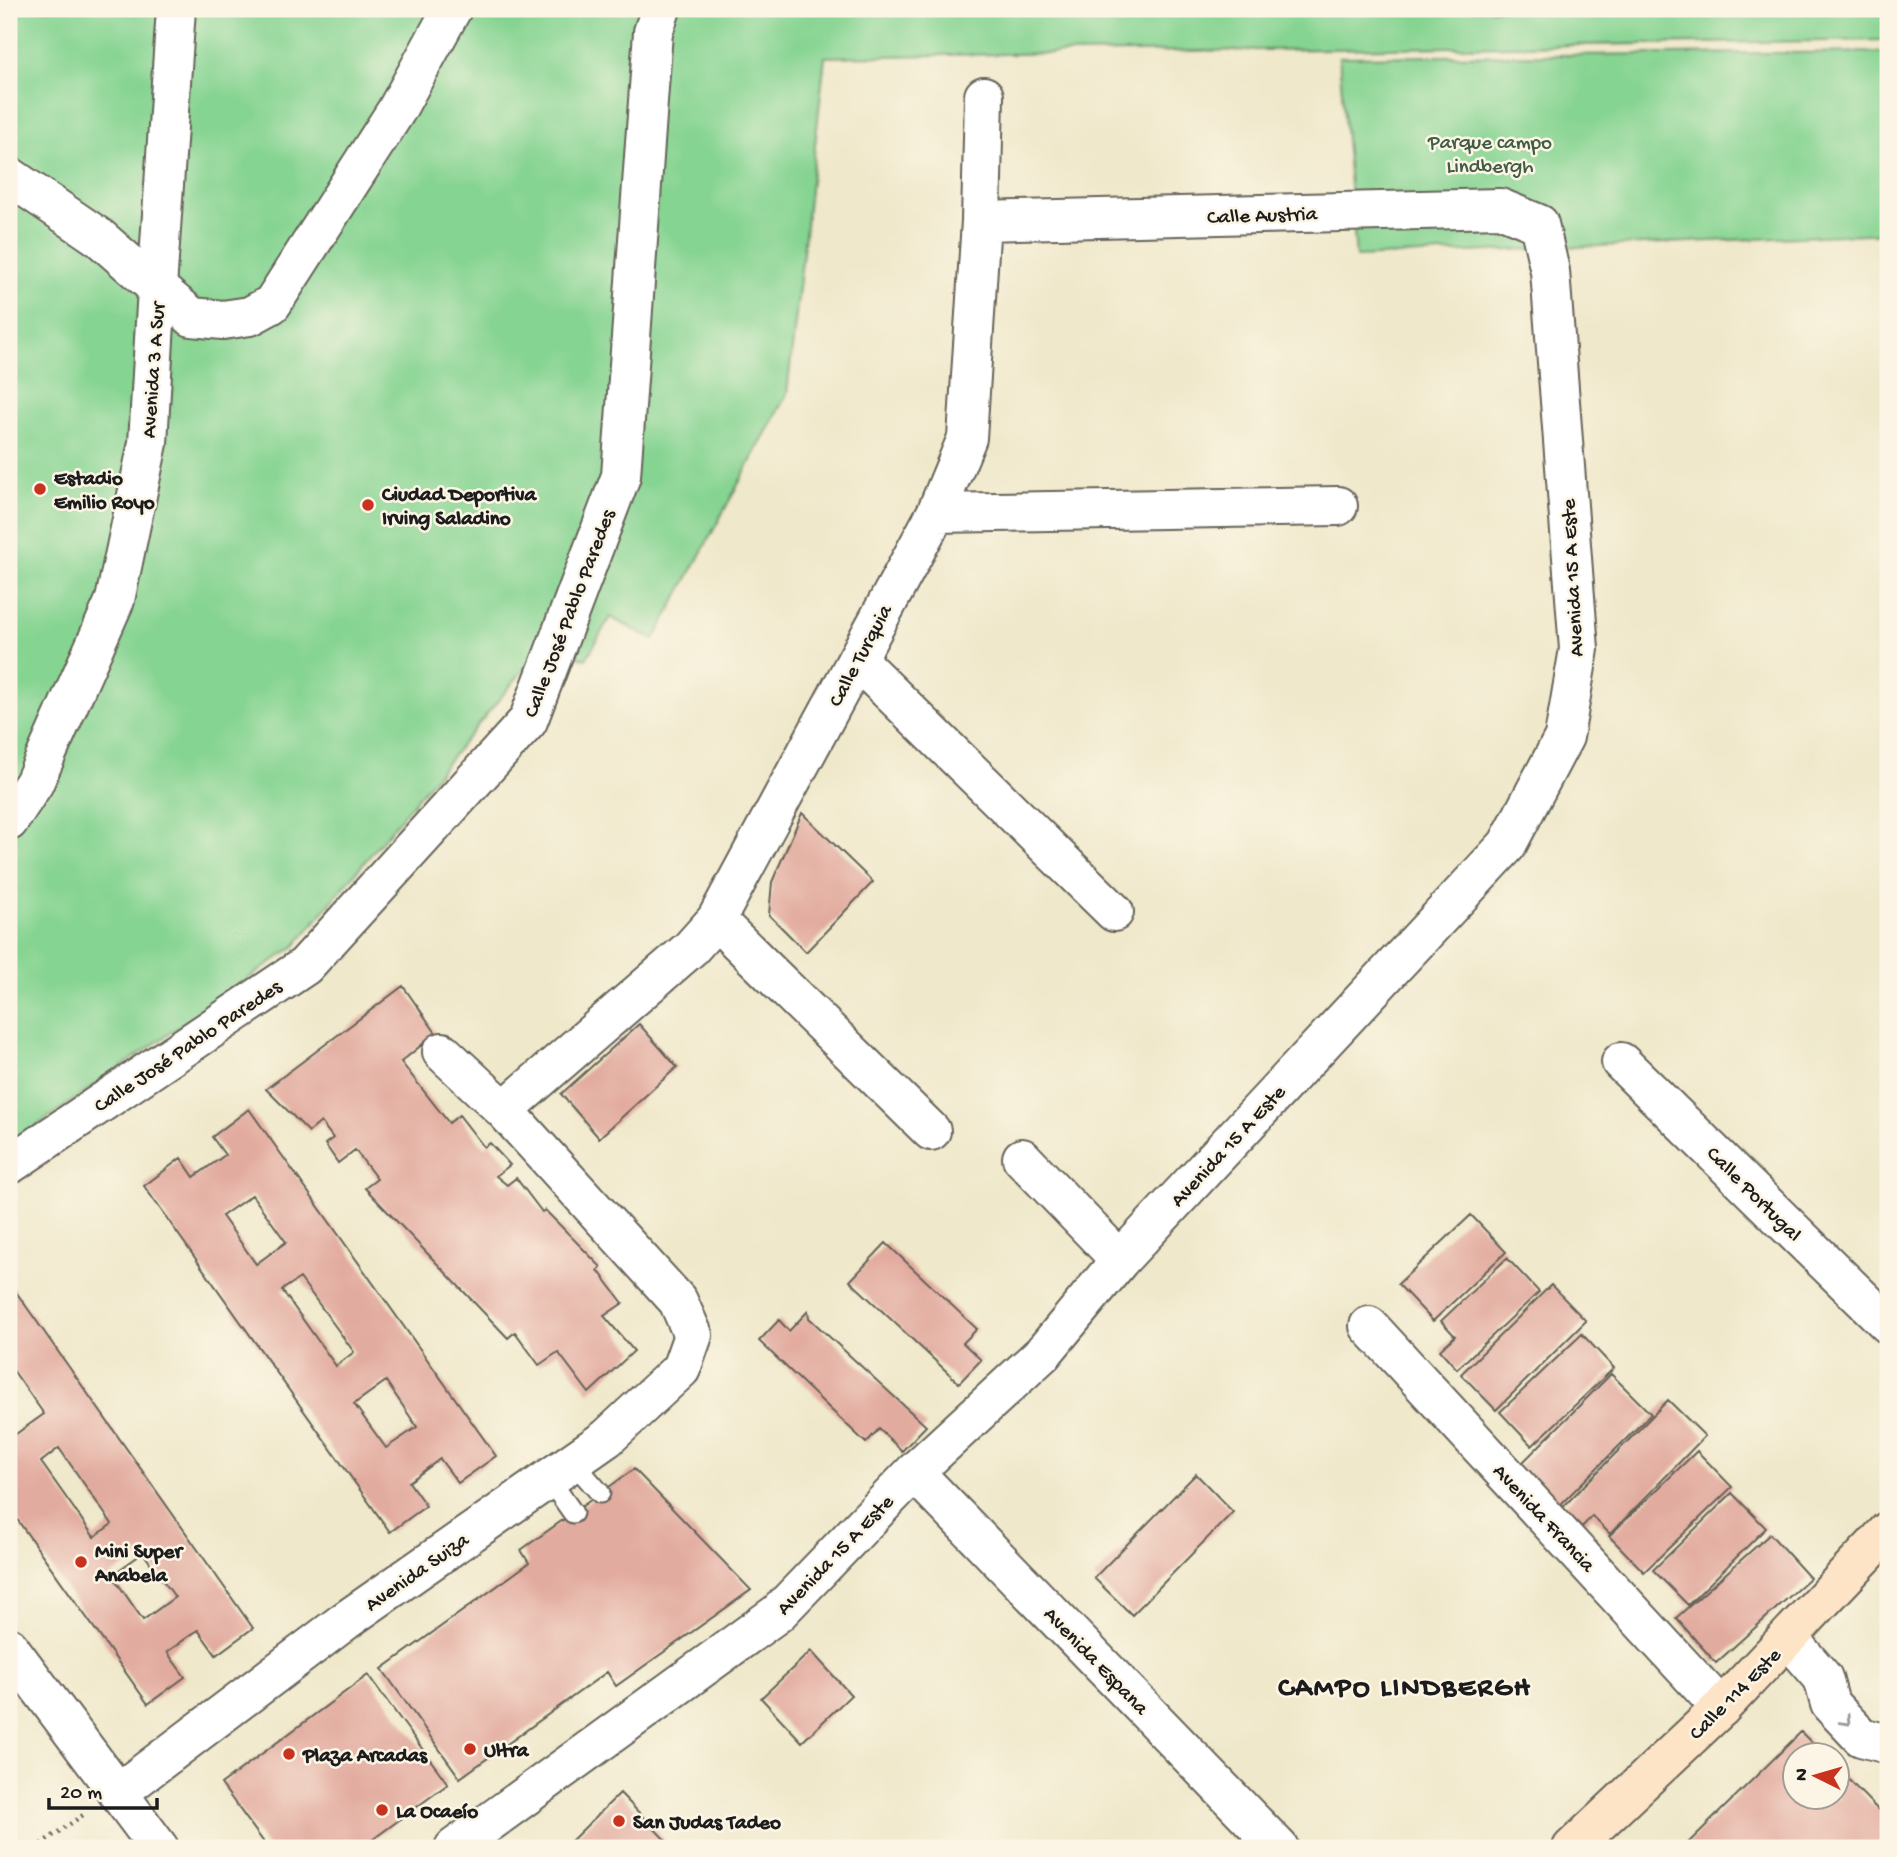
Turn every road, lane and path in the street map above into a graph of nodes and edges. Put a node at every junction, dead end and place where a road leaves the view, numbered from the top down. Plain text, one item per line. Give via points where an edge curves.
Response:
1 (176, 9) edge
2 (452, 9) edge
3 (657, 20) edge
4 (984, 96) dead end
5 (9, 176) edge
6 (981, 222) junction
7 (1539, 224) joint
8 (157, 288) junction
9 (1338, 506) dead end
10 (936, 513) junction
11 (856, 660) junction
12 (9, 821) edge
13 (1114, 912) dead end
14 (716, 920) junction
15 (442, 1052) dead end
16 (1621, 1062) dead end
17 (504, 1110) junction
18 (931, 1131) dead end
19 (1022, 1158) dead end
20 (9, 1165) edge
21 (1120, 1260) junction
22 (1888, 1324) edge
23 (1369, 1326) dead end
24 (561, 1470) junction
25 (914, 1472) junction
26 (600, 1493) dead end
27 (573, 1513) dead end
28 (1888, 1531) edge
29 (1789, 1639) junction
30 (9, 1647) edge
31 (1721, 1708) junction
32 (1888, 1744) edge
33 (119, 1792) junction
34 (35, 1848) edge
35 (159, 1848) edge
36 (454, 1848) edge
37 (1279, 1848) edge
38 (1572, 1848) edge

1 - 8 street
2 - 8 street via 396,111 272,304 250,316 223,320 192,317
3 - 20 street, Calle José Pablo Paredes via 621,476 528,721 305,966
4 - 6 street, Calle Turquia
5 - 8 street, Avenida 3 A Sur via 100,238
6 - 7 street, Calle Austria via 1500,208
6 - 10 street, Calle Turquia via 967,439
7 - 21 street, Avenida 15 A Este via 1550,271 1579,649 1564,737 1507,845
8 - 12 street, Avenida 3 A Sur via 148,443 115,600 34,783
9 - 10 street
10 - 11 street, Calle Turquia
11 - 13 street
11 - 14 street, Calle Turquia
14 - 17 street, Calle Turquia via 691,948
14 - 18 street
15 - 17 street
16 - 22 street, Calle Portugal
17 - 24 street, Avenida Suiza via 678,1301 694,1335 681,1369 607,1438
19 - 21 street
21 - 25 street, Avenida 15 A Este via 1042,1353
23 - 31 street, Avenida Francia
24 - 26 lane
24 - 27 lane
24 - 33 street, Avenida Suiza via 345,1621
25 - 36 street, Avenida 15 A Este via 778,1613
25 - 37 street, Avenida Espana
28 - 29 street, Calle 114 Este
29 - 31 street, Calle 114 Este
29 - 32 street via 1823,1678 1830,1704 1861,1737
30 - 33 street
31 - 38 street, Calle 114 Este
33 - 34 path
33 - 35 street

